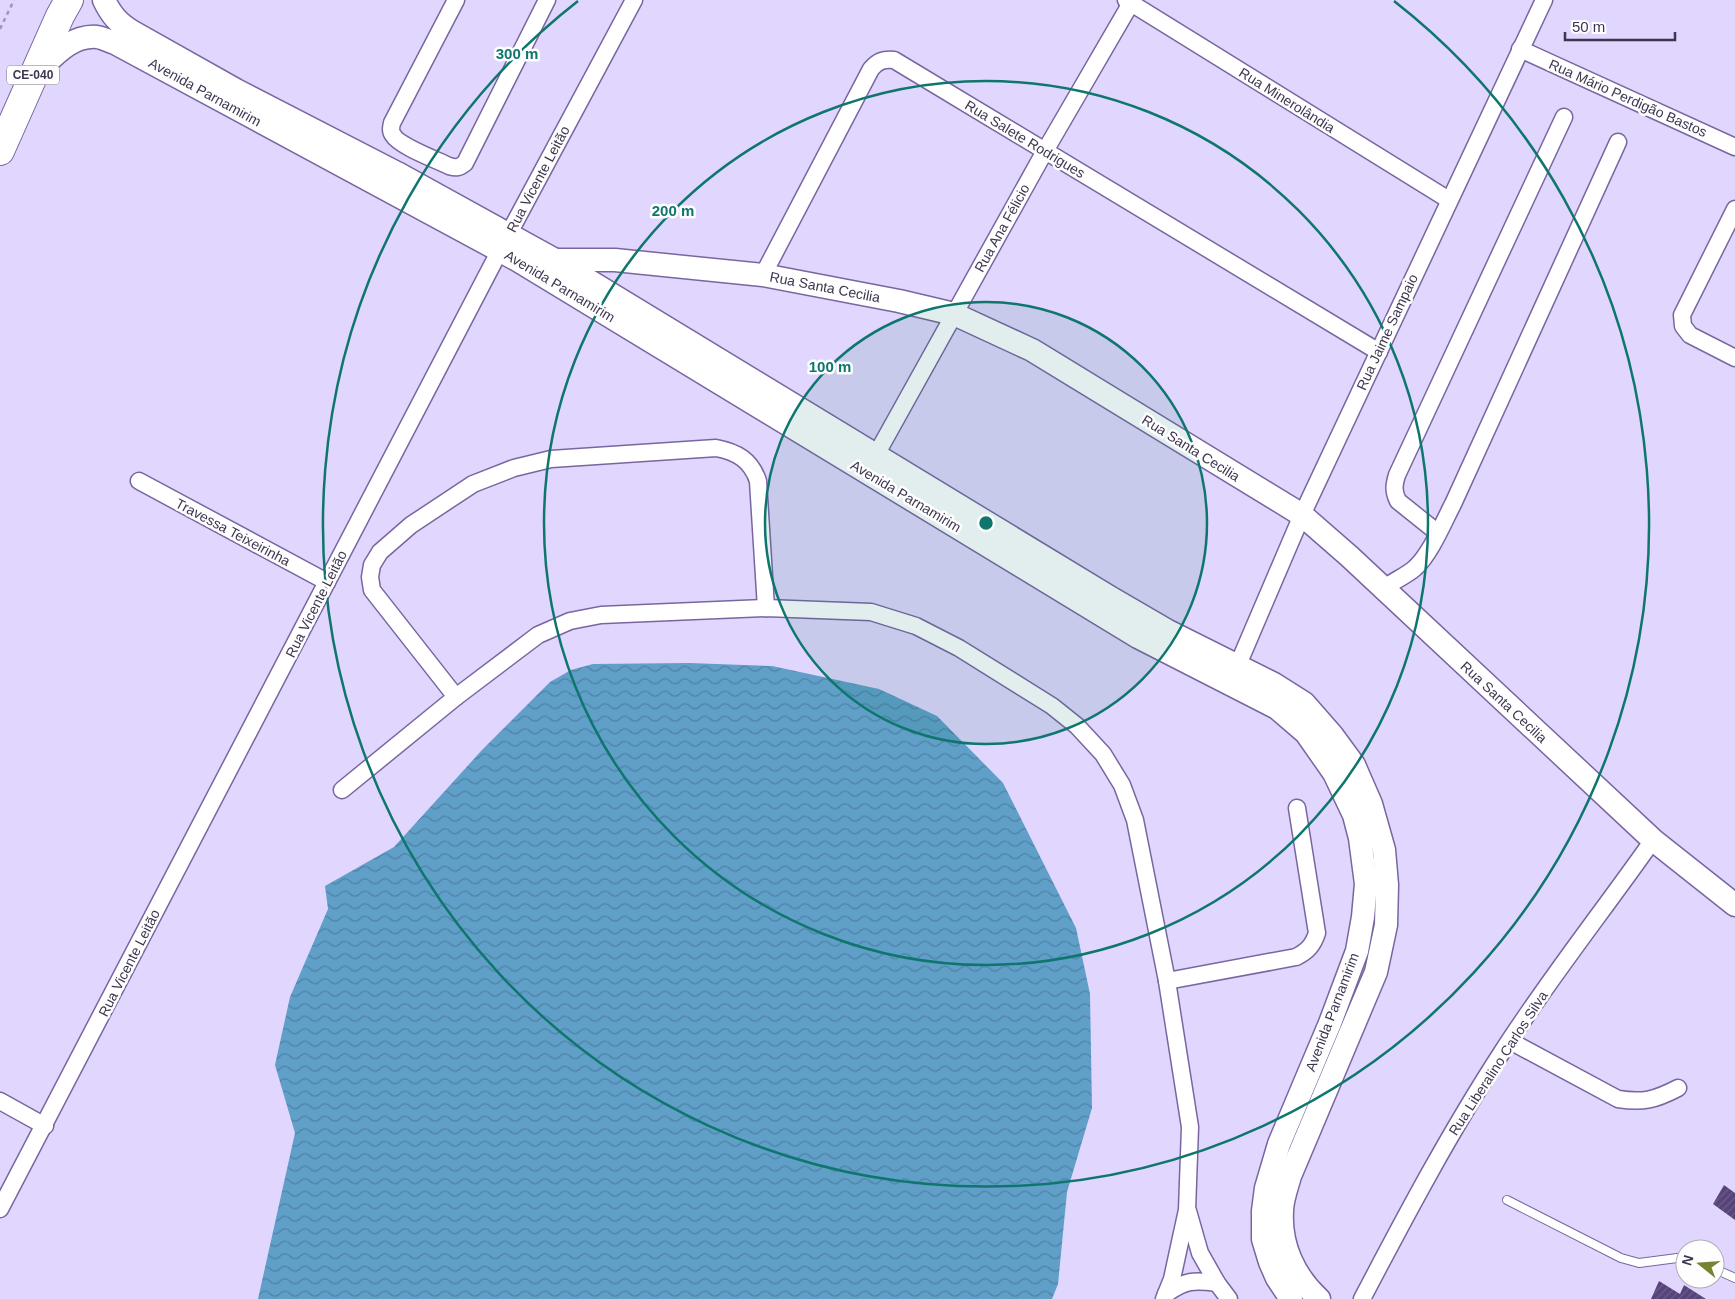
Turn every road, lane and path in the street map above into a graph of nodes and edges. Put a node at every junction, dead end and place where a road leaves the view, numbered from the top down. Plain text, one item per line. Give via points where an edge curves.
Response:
1 (14, 0) edge
2 (69, 0) edge
3 (104, 0) edge
4 (456, 0) edge
5 (547, 0) edge
6 (634, 0) edge
7 (1544, 0) edge
8 (1128, 2) edge
9 (0, 29) edge
10 (1520, 49) junction
11 (32, 78) junction
12 (231, 97) junction
13 (1564, 117) dead end
14 (1618, 142) dead end
15 (1735, 147) edge
16 (411, 148) junction
17 (0, 151) edge
18 (1045, 151) junction
19 (397, 173) junction
20 (1448, 200) junction
21 (1735, 210) edge
22 (509, 248) junction
23 (555, 260) junction
24 (764, 276) junction
25 (954, 314) junction
26 (1379, 352) junction
27 (1735, 358) edge
28 (876, 455) junction
29 (139, 481) dead end
30 (1302, 515) junction
31 (1438, 533) junction
32 (327, 582) junction
33 (1383, 589) junction
34 (766, 608) junction
35 (1237, 667) junction
36 (456, 697) junction
37 (342, 790) dead end
38 (1297, 808) dead end
39 (1653, 840) junction
40 (1735, 905) edge
41 (1167, 981) junction
42 (1510, 1041) junction
43 (1319, 1077) junction
44 (1678, 1088) dead end
45 (0, 1101) edge
46 (45, 1126) junction
47 (1507, 1200) dead end
48 (0, 1209) edge
49 (1187, 1210) junction
50 (1675, 1258) edge
51 (1217, 1283) junction
52 (1165, 1296) edge
53 (1229, 1299) edge
54 (1291, 1299) edge
55 (1319, 1299) edge
56 (1362, 1299) edge

1 - 9 path
2 - 11 highway, CE-040
3 - 12 street, Avenida Parnamirim via 119,24
4 - 16 street via 392,123 395,138
5 - 16 street via 465,163 460,167 449,166
6 - 22 street, Rua Vicente Leitão
7 - 10 street, Rua Jaime Sampaio
8 - 18 street, Rua Ana Félicio
8 - 20 street, Rua Minerolândia
10 - 15 street, Rua Mário Perdigão Bastos
10 - 20 street, Rua Jaime Sampaio
11 - 12 street, Avenida Parnamirim via 72,42 98,37
11 - 17 highway, CE-040
12 - 19 street, Avenida Parnamirim
12 - 22 street, Avenida Parnamirim
13 - 31 street via 1397,475 1394,486 1398,500
14 - 31 street
16 - 19 street
18 - 24 street, Rua Salete Rodrigues via 902,64 885,59 877,62 870,69
18 - 25 street, Rua Ana Félicio
18 - 26 street, Rua Salete Rodrigues
19 - 22 street, Avenida Parnamirim
20 - 26 street, Rua Jaime Sampaio
21 - 27 street via 1682,315 1682,326 1690,335
22 - 23 street, Rua Santa Cecilia
22 - 32 street, Rua Vicente Leitão
22 - 43 street, Avenida Parnamirim via 1138,637 1277,708 1306,733 1334,773 1354,815 1366,884 1357,951
23 - 24 street, Rua Santa Cecilia via 615,260
23 - 28 street, Avenida Parnamirim
24 - 25 street, Rua Santa Cecilia
25 - 28 street, Rua Ana Félicio
25 - 30 street, Rua Santa Cecilia via 1032,350
26 - 30 street, Rua Jaime Sampaio
28 - 35 street, Avenida Parnamirim via 1111,598
29 - 32 street, Travessa Teixeirinha
30 - 33 street, Rua Santa Cecilia
30 - 35 street, Rua Jaime Sampaio
31 - 33 street via 1422,561
32 - 46 street, Rua Vicente Leitão
33 - 39 street, Rua Santa Cecilia
34 - 36 street via 600,615 570,621 538,635
34 - 36 street via 758,481 745,460 732,451 716,448 550,458 514,468 473,484 411,525 380,552 372,564 372,590
34 - 41 street via 872,612 916,626 959,648 1052,706 1077,726 1103,754 1118,778 1135,820
35 - 43 street, Avenida Parnamirim via 1274,684 1304,703 1332,735 1354,765 1371,804 1384,850 1386,925 1376,972
36 - 37 street
38 - 41 street via 1317,933 1313,944 1296,957
39 - 40 street, Rua Santa Cecilia
39 - 42 street, Rua Liberalino Carlos Silva
41 - 49 street via 1190,1127
42 - 44 street via 1618,1099 1636,1102 1657,1099
42 - 56 street, Rua Liberalino Carlos Silva via 1416,1194
43 - 54 street, Avenida Parnamirim via 1279,1144 1271,1166 1263,1211 1263,1239 1270,1262
43 - 55 street, Avenida Parnamirim via 1282,1210 1283,1235 1291,1263 1306,1287
45 - 46 street
46 - 48 street, Rua Vicente Leitão
47 - 50 lane via 1621,1258 1639,1263
49 - 51 street via 1200,1253
49 - 52 street via 1172,1279
51 - 52 street via 1189,1281
51 - 53 street

